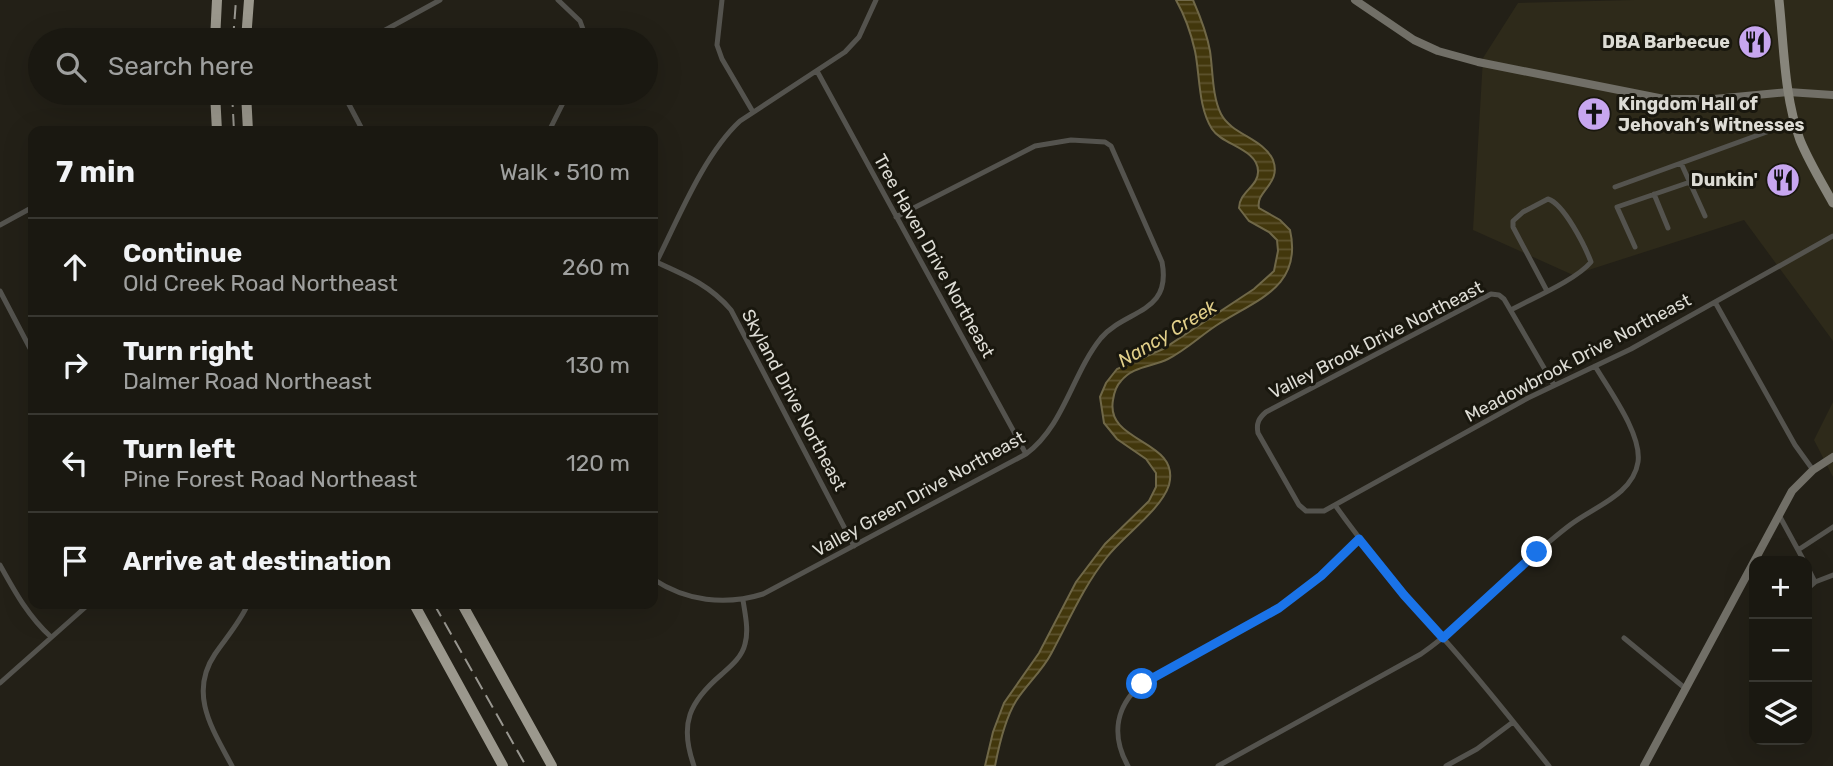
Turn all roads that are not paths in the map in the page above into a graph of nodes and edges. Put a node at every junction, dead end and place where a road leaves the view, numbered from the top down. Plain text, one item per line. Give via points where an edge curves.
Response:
1 (217, 0) edge
2 (249, 0) edge
3 (440, 0) edge
4 (558, 0) edge
5 (722, 0) edge
6 (876, 0) edge
7 (1354, 0) edge
8 (1779, 0) edge
9 (216, 28) edge
10 (247, 28) edge
11 (389, 28) edge
12 (583, 28) edge
13 (817, 71) junction
14 (1788, 92) junction
15 (1833, 96) edge
16 (216, 105) edge
17 (247, 105) edge
18 (349, 105) edge
19 (562, 105) edge
20 (753, 112) junction
21 (1794, 122) junction
22 (217, 126) edge
23 (248, 126) edge
24 (360, 126) edge
25 (552, 126) edge
26 (1681, 163) junction
27 (1690, 182) junction
28 (1615, 187) dead end
29 (1654, 194) junction
30 (1833, 203) edge
31 (28, 210) edge
32 (1705, 216) dead end
33 (896, 217) junction
34 (0, 225) edge
35 (1668, 228) dead end
36 (1833, 236) edge
37 (1634, 247) dead end
38 (658, 258) edge
39 (658, 263) edge
40 (0, 291) edge
41 (1547, 291) junction
42 (1715, 302) junction
43 (1511, 310) junction
44 (28, 344) edge
45 (1595, 366) junction
46 (1554, 385) junction
47 (1026, 454) junction
48 (1833, 457) edge
49 (1812, 470) junction
50 (1335, 505) junction
51 (1779, 515) junction
52 (1833, 527) edge
53 (1359, 539) junction
54 (854, 546) junction
55 (1798, 550) junction
56 (1801, 556) edge
57 (0, 565) edge
58 (1833, 575) edge
59 (1812, 576) edge
60 (658, 581) edge
61 (1815, 582) junction
62 (1812, 585) edge
63 (743, 600) junction
64 (83, 609) edge
65 (245, 609) edge
66 (417, 609) edge
67 (465, 609) edge
68 (51, 637) junction
69 (1443, 638) junction
70 (1624, 638) dead end
71 (0, 683) edge
72 (1686, 689) junction
73 (1513, 722) junction
74 (232, 766) edge
75 (503, 766) edge
76 (552, 766) edge
77 (694, 766) edge
78 (1128, 766) edge
79 (1218, 766) edge
80 (1446, 766) edge
81 (1549, 766) edge
82 (1644, 766) edge

1 - 9 highway
2 - 10 highway
3 - 11 street
4 - 12 street
5 - 20 street via 717,44
6 - 13 street via 852,45
7 - 14 street via 1426,47 1478,62 1664,99
8 - 14 main road
13 - 20 street
13 - 33 street, Tree Haven Drive Northeast
14 - 15 street
14 - 21 main road
16 - 22 highway
17 - 23 highway
18 - 24 street
19 - 25 street
20 - 38 street via 725,137
21 - 26 street
21 - 30 main road
26 - 27 street
26 - 28 street
27 - 29 street
27 - 32 street
29 - 35 street
29 - 37 street via 1617,207
31 - 34 street
33 - 47 street, Tree Haven Drive Northeast
33 - 47 street, Valley Green Drive Northeast via 1035,146 1071,140 1111,146 1162,262 1163,285 1150,306 1114,326 1100,340 1047,434
36 - 42 street, Meadowbrook Drive Northeast
39 - 54 street, Skyland Drive Northeast via 706,285 732,310
40 - 44 street
41 - 41 street via 1591,262 1565,213 1548,199 1513,221
41 - 43 street
42 - 45 street, Meadowbrook Drive Northeast
42 - 49 street
43 - 46 street
43 - 50 street, Valley Brook Drive Northeast via 1499,295 1487,295 1261,416 1258,432 1299,505 1316,513
45 - 46 street, Meadowbrook Drive Northeast
45 - 69 street via 1637,444 1633,478 1621,492 1553,538
46 - 50 street, Meadowbrook Drive Northeast
47 - 54 street, Valley Green Drive Northeast
48 - 49 street
49 - 51 street via 1792,491
50 - 53 street
51 - 55 street
51 - 72 street
52 - 55 street
53 - 69 street
53 - 78 street via 1279,608 1136,689 1122,708 1116,731
54 - 63 street, Valley Green Drive Northeast via 776,589
55 - 56 street
57 - 68 street via 33,621
58 - 61 street
59 - 61 street
60 - 63 street, Valley Green Drive Northeast via 688,596
61 - 62 street
63 - 77 street via 747,637 743,651 703,690 688,721 687,742
64 - 68 street
65 - 74 street via 213,656 203,680 204,709
66 - 75 highway
67 - 76 highway
68 - 71 street
69 - 73 street
69 - 79 street
70 - 72 street
72 - 82 street
73 - 80 street
73 - 81 street

